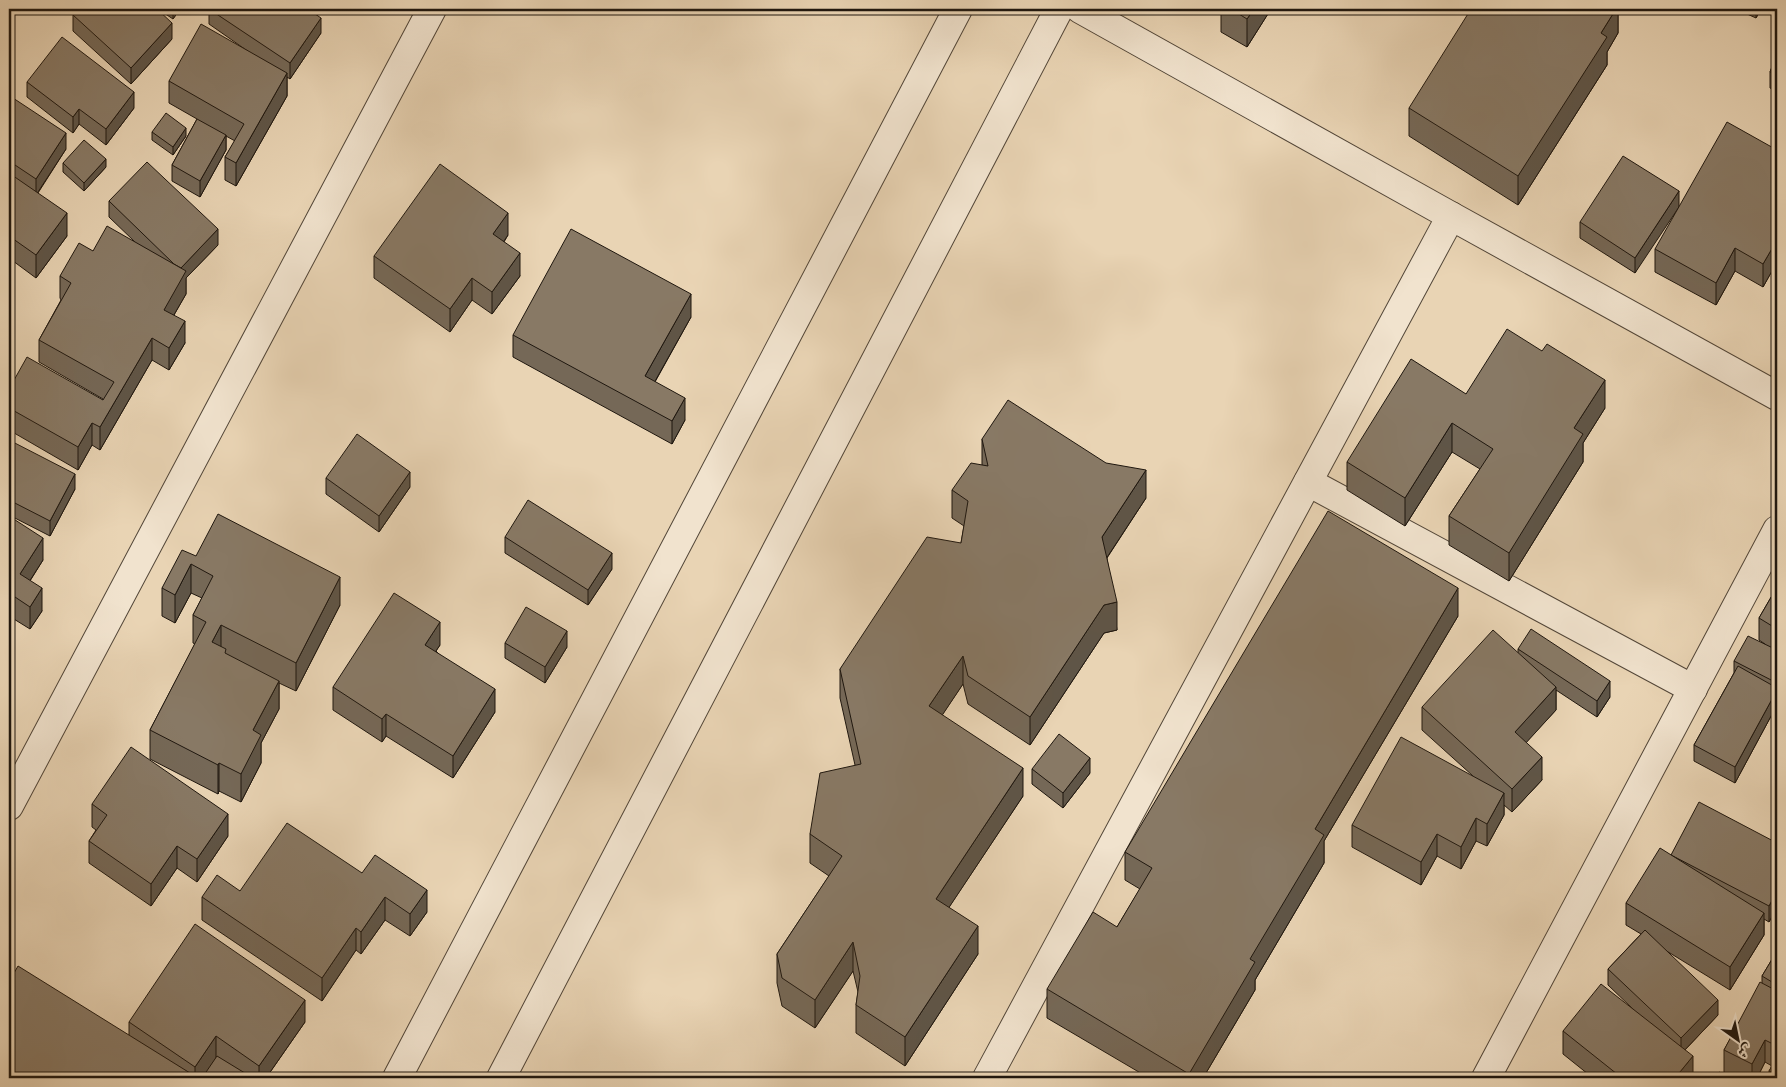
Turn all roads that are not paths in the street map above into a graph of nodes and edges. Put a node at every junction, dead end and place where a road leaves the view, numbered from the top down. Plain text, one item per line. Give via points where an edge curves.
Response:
1 (432, 9) edge
2 (958, 9) edge
3 (1059, 9) edge
4 (1080, 9) edge
5 (1451, 216) junction
6 (1777, 396) edge
7 (1308, 482) junction
8 (1777, 530) edge
9 (1693, 689) junction
10 (9, 806) edge
11 (397, 1078) edge
12 (500, 1078) edge
13 (988, 1078) edge
14 (1486, 1078) edge

1 - 10 street
2 - 11 street
3 - 12 street
4 - 5 street
5 - 6 street
5 - 7 street
7 - 9 street
7 - 13 street
8 - 9 street
9 - 14 street

